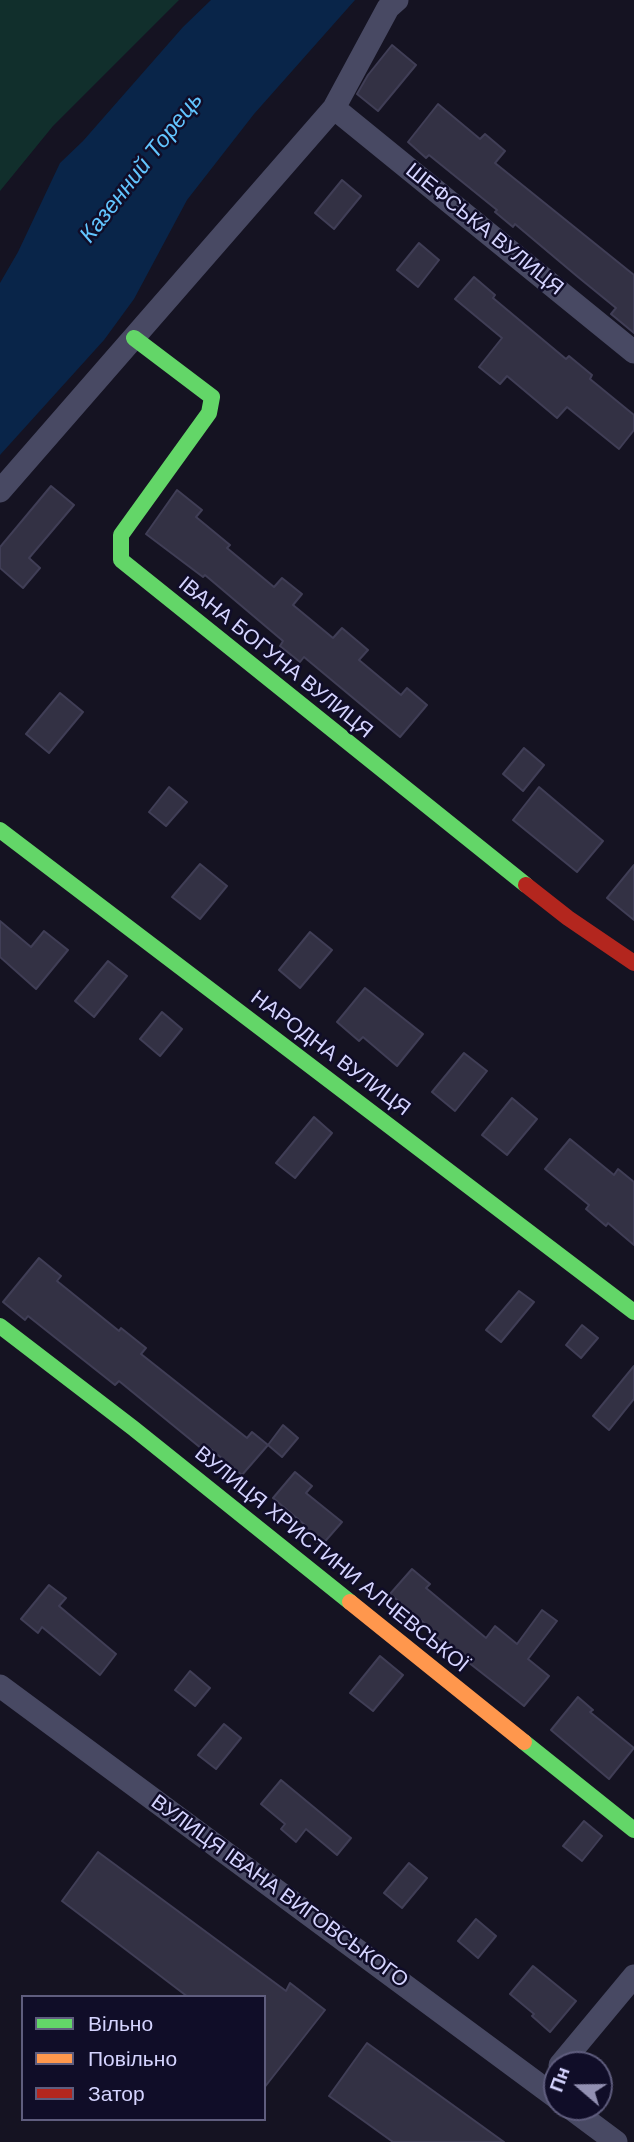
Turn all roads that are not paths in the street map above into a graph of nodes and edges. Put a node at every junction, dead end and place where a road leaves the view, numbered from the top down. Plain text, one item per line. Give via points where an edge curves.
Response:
1 (397, 0) edge
2 (334, 108) junction
3 (134, 338) junction
4 (634, 352) edge
5 (0, 491) edge
6 (0, 830) edge
7 (634, 963) edge
8 (634, 1312) edge
9 (0, 1325) edge
10 (0, 1686) edge
11 (634, 1830) edge
12 (634, 1976) edge
13 (571, 2051) edge
14 (543, 2088) edge
15 (588, 2121) edge
16 (616, 2142) edge

1 - 2 street via 388,8
2 - 3 street
2 - 4 street, ШЕФСЬКА ВУЛИЦЯ
3 - 5 street
3 - 7 street, ІВАНА БОГУНА ВУЛИЦЯ via 212,397 209,413 121,536 121,560 558,910
6 - 8 street, НАРОДНА ВУЛИЦЯ
9 - 11 street, ВУЛИЦЯ ХРИСТИНИ АЛЧЕВСЬКОЇ
10 - 14 street, ВУЛИЦЯ ІВАНА ВИГОВСЬКОГО
12 - 13 street
15 - 16 street

